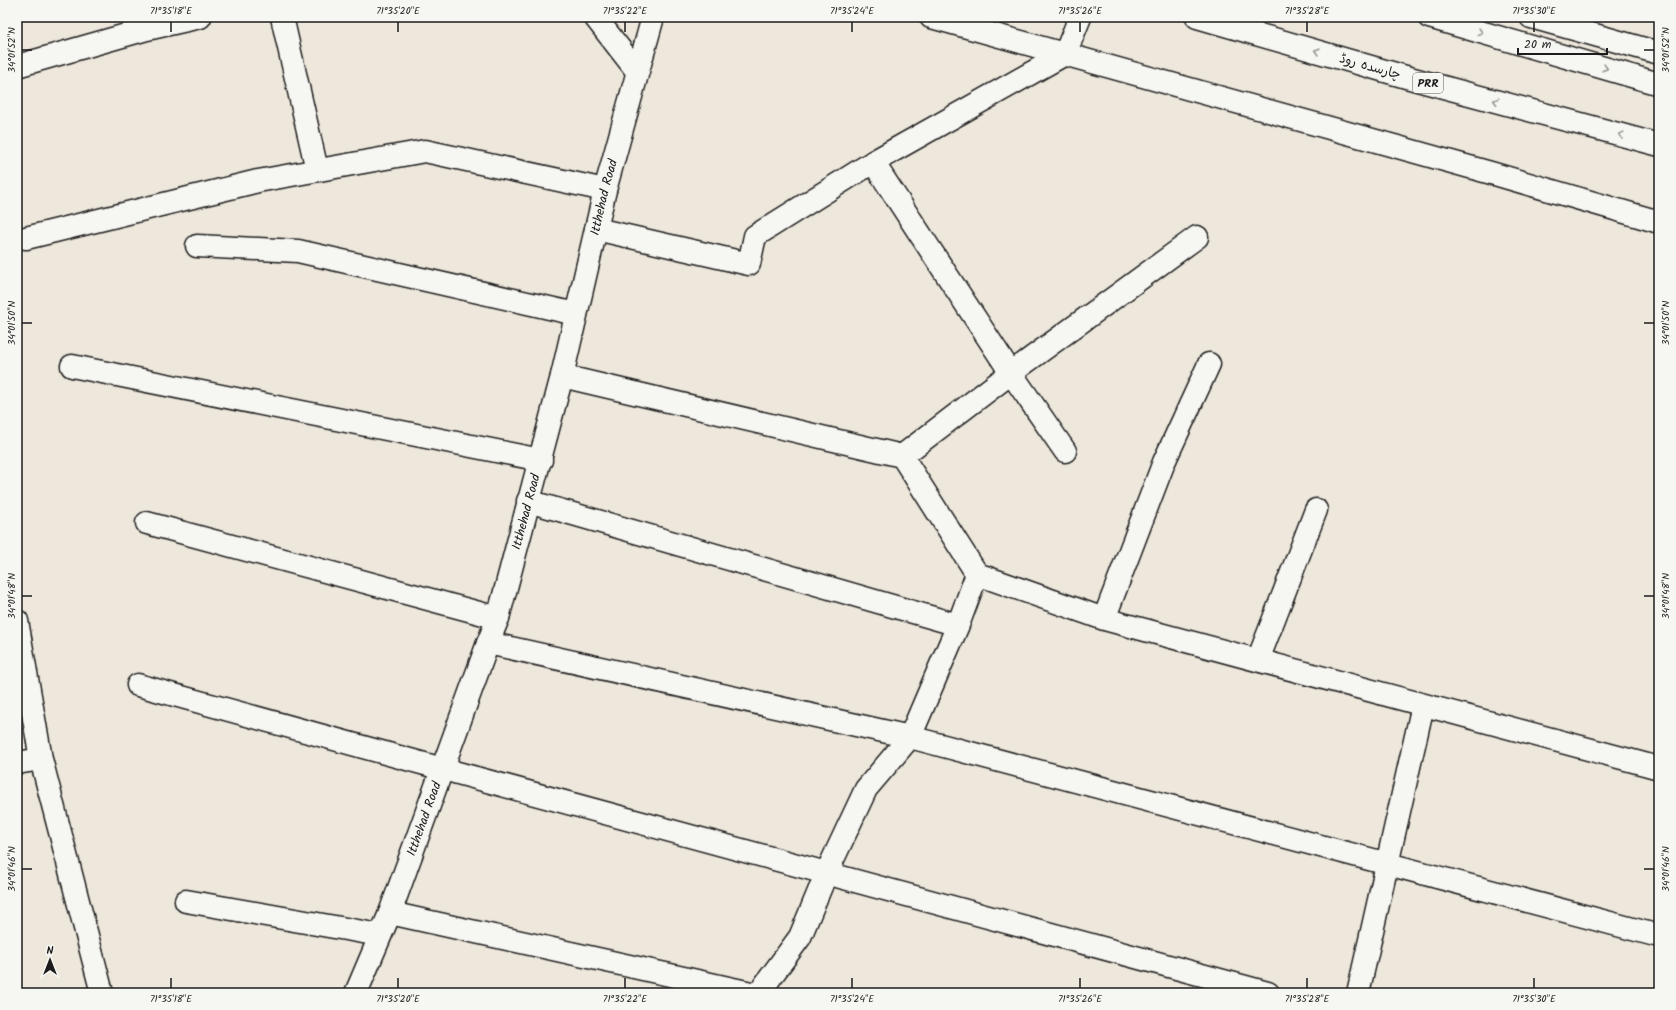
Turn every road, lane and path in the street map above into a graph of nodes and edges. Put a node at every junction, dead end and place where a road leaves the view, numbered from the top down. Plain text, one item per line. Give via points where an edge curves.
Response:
1 (200, 17) edge
2 (282, 17) edge
3 (595, 17) edge
4 (653, 17) edge
5 (931, 17) edge
6 (1080, 17) edge
7 (1197, 17) edge
8 (1429, 17) edge
9 (1532, 17) edge
10 (1659, 53) edge
11 (1065, 54) junction
12 (17, 66) edge
13 (637, 71) junction
14 (1659, 84) edge
15 (1659, 145) edge
16 (873, 162) junction
17 (317, 170) junction
18 (605, 190) junction
19 (1659, 222) edge
20 (596, 229) junction
21 (1197, 237) dead end
22 (26, 238) dead end
23 (197, 246) dead end
24 (576, 314) junction
25 (1209, 364) dead end
26 (72, 366) dead end
27 (1011, 373) junction
28 (562, 376) junction
29 (1065, 451) dead end
30 (902, 456) junction
31 (541, 460) junction
32 (528, 501) junction
33 (1316, 510) dead end
34 (147, 523) dead end
35 (977, 574) junction
36 (498, 618) junction
37 (1104, 619) junction
38 (17, 621) edge
39 (958, 625) junction
40 (488, 643) junction
41 (1258, 660) junction
42 (138, 684) dead end
43 (1423, 705) junction
44 (910, 737) junction
45 (41, 759) junction
46 (17, 763) edge
47 (1659, 768) edge
48 (443, 769) junction
49 (1387, 864) junction
50 (827, 872) junction
51 (186, 901) dead end
52 (390, 913) junction
53 (380, 936) junction
54 (1659, 936) edge
55 (102, 993) edge
56 (356, 993) edge
57 (752, 993) edge
58 (759, 993) edge
59 (1268, 993) edge
60 (1358, 993) edge

1 - 12 main road via 147,29
2 - 17 main road
3 - 13 main road
4 - 13 main road, Itthehad Road
5 - 11 main road
6 - 11 main road
15 -> 7 main road, چارسدہ روڈ / PRR via 1406,77
8 -> 14 main road
9 - 10 main road
11 - 16 main road
11 - 19 main road
13 - 18 main road, Itthehad Road
16 - 20 main road via 755,236 749,264
16 - 27 main road
17 - 18 main road via 425,151
17 - 22 main road via 258,181
18 - 20 main road, Itthehad Road
20 - 24 main road, Itthehad Road
21 - 27 main road
23 - 24 main road via 298,251
24 - 28 main road, Itthehad Road
25 - 37 main road via 1164,462
26 - 31 main road
27 - 29 main road
27 - 30 main road
28 - 30 main road
28 - 31 main road, Itthehad Road
30 - 35 main road
31 - 32 main road, Itthehad Road
32 - 36 main road, Itthehad Road
32 - 39 main road
33 - 41 main road
34 - 36 main road
35 - 37 main road
35 - 39 main road
36 - 40 main road, Itthehad Road
37 - 41 main road
38 - 45 main road
39 - 44 main road
40 - 44 main road
40 - 48 main road, Itthehad Road
41 - 43 main road
42 - 48 main road
43 - 47 main road
43 - 49 main road
44 - 49 main road
44 - 50 main road via 866,789
45 - 46 main road
45 - 55 main road
48 - 50 main road
48 - 52 main road, Itthehad Road
49 - 54 main road
49 - 60 main road
50 - 58 main road via 800,938
50 - 59 main road
51 - 53 main road
52 - 53 main road, Itthehad Road
52 - 57 main road
53 - 56 main road, Itthehad Road

